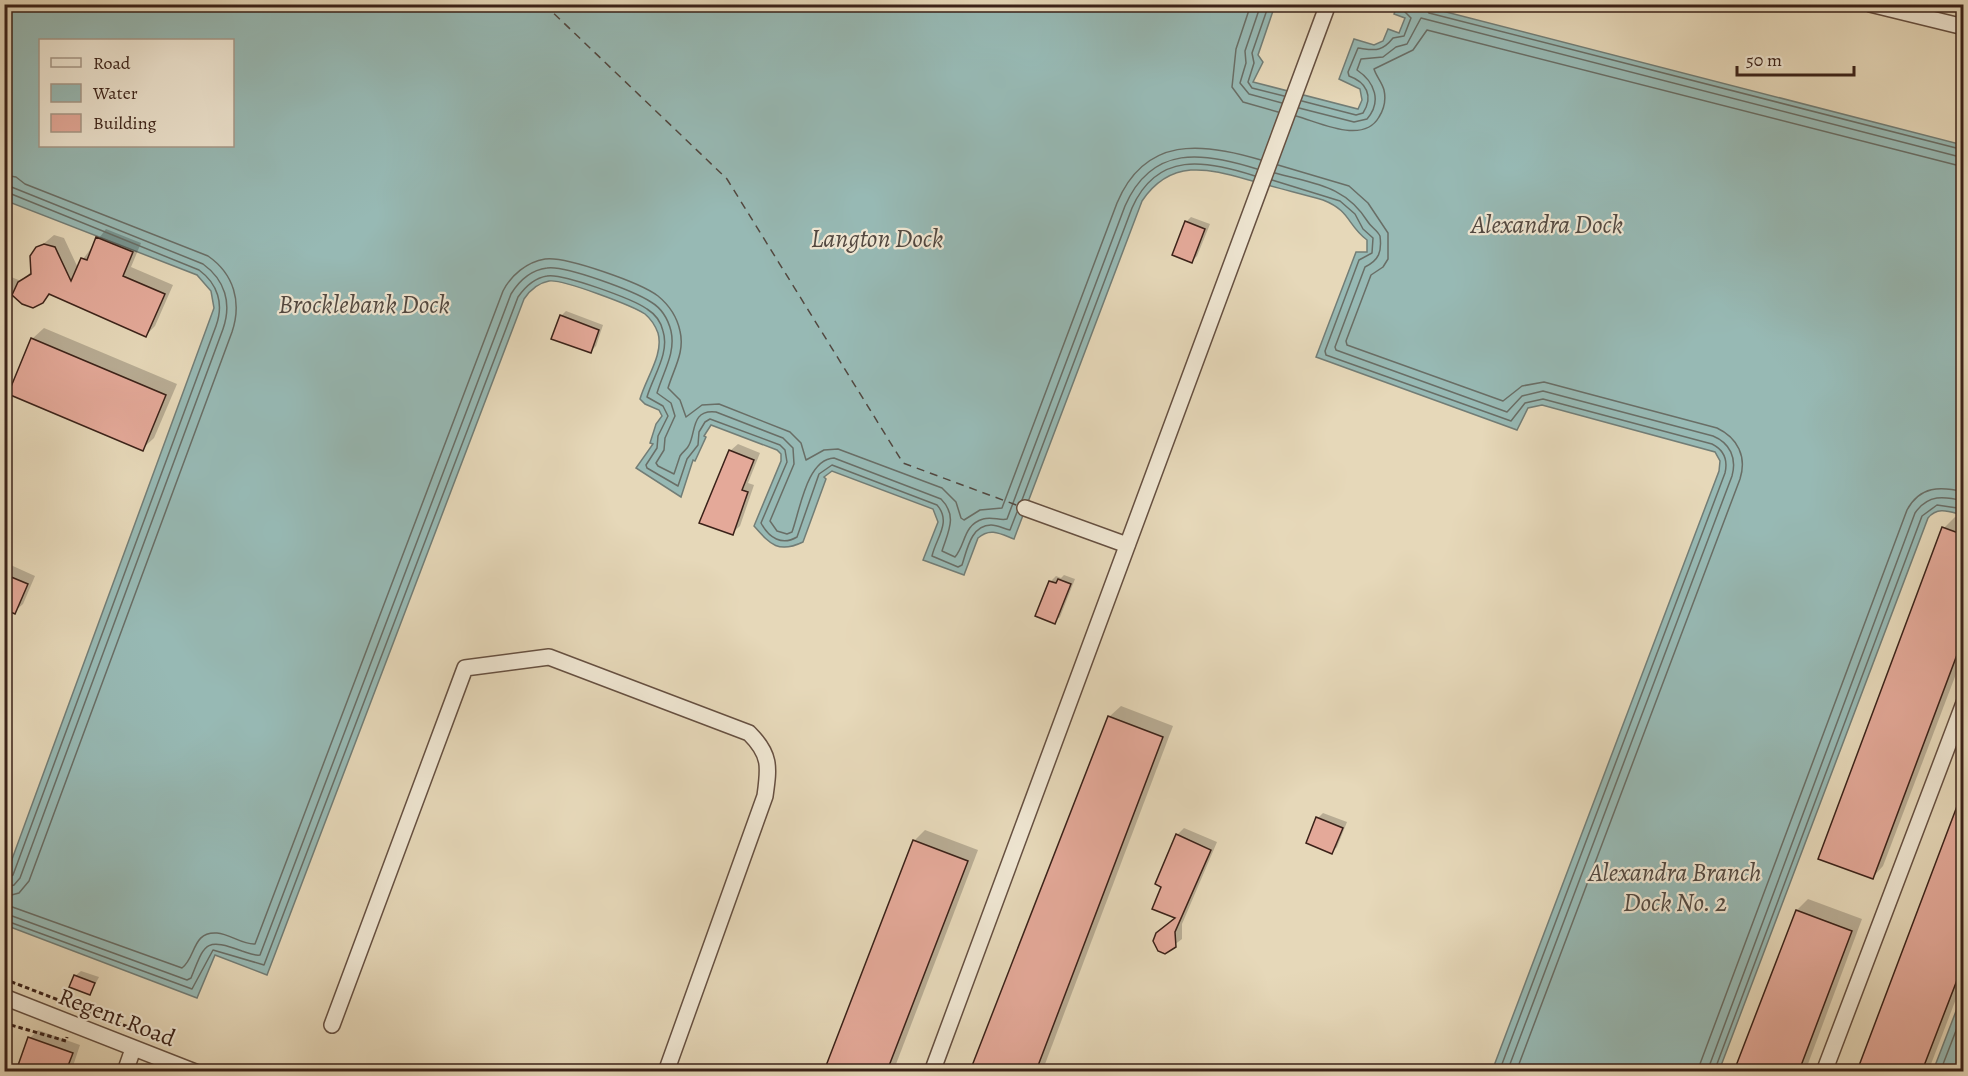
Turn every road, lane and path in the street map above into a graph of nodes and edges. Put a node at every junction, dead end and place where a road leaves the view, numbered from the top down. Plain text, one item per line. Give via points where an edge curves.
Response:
1 (1328, 4) edge
2 (1870, 4) edge
3 (1964, 27) edge
4 (1025, 508) dead end
5 (1126, 546) junction
6 (1964, 703) edge
7 (4, 979) edge
8 (4, 997) edge
9 (24, 1005) junction
10 (4, 1009) edge
11 (4, 1023) edge
12 (332, 1025) dead end
13 (131, 1028) dead end
14 (66, 1041) dead end
15 (134, 1049) junction
16 (125, 1071) edge
17 (195, 1071) edge
18 (666, 1071) edge
19 (932, 1071) edge
20 (1824, 1071) edge

1 - 5 street
2 - 3 street
4 - 5 street
5 - 19 street
6 - 20 street
7 - 13 path
8 - 9 street, Regent Road
9 - 10 street, Regent Road
9 - 15 street, Regent Road
11 - 14 path
12 - 18 street via 465,668 549,657 749,733 762,746 769,768 765,796
15 - 16 street
15 - 17 street, Regent Road

